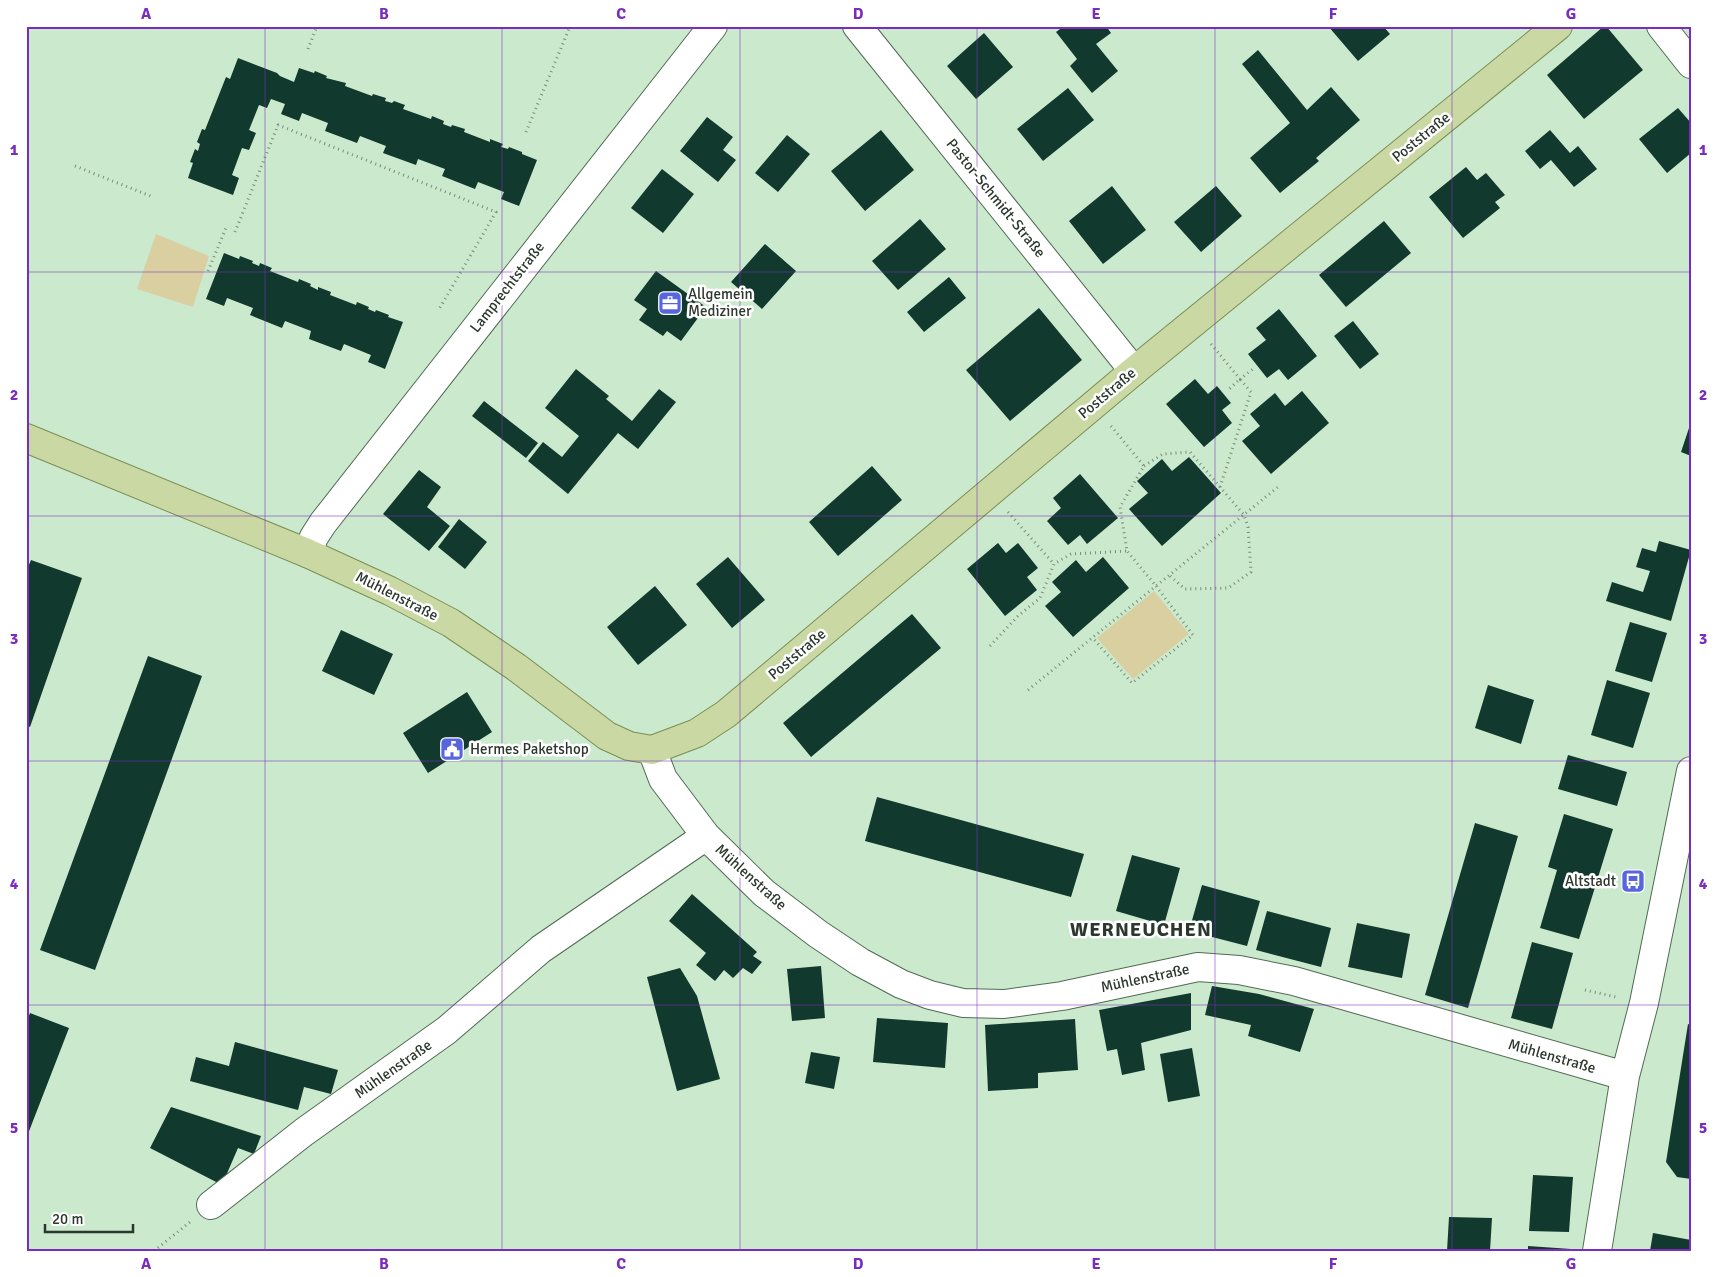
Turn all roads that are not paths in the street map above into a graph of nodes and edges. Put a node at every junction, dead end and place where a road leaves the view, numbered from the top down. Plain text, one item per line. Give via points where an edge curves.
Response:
1 (713, 26) edge
2 (857, 26) edge
3 (1558, 26) edge
4 (1661, 26) edge
5 (1691, 64) edge
6 (1134, 371) junction
7 (26, 438) edge
8 (307, 553) junction
9 (652, 750) junction
10 (1691, 771) edge
11 (706, 836) junction
12 (1625, 1076) junction
13 (211, 1205) road end
14 (1597, 1251) edge

1 - 8 street, Lamprechtstraße via 323,523
2 - 6 street, Pastor-Schmidt-Straße
3 - 6 main road, Poststraße
4 - 5 street
6 - 9 main road, Poststraße via 726,714 697,732
7 - 8 main road, Mühlenstraße
8 - 9 main road, Mühlenstraße via 451,623 607,736 629,746
9 - 11 street, Mühlenstraße via 663,779
10 - 12 street via 1644,1003
11 - 12 street, Mühlenstraße via 764,893 860,962 901,984 963,1004 1004,1004 1062,996 1198,968 1239,970 1294,981
11 - 13 street, Mühlenstraße via 541,949 447,1030 304,1132
12 - 14 street

